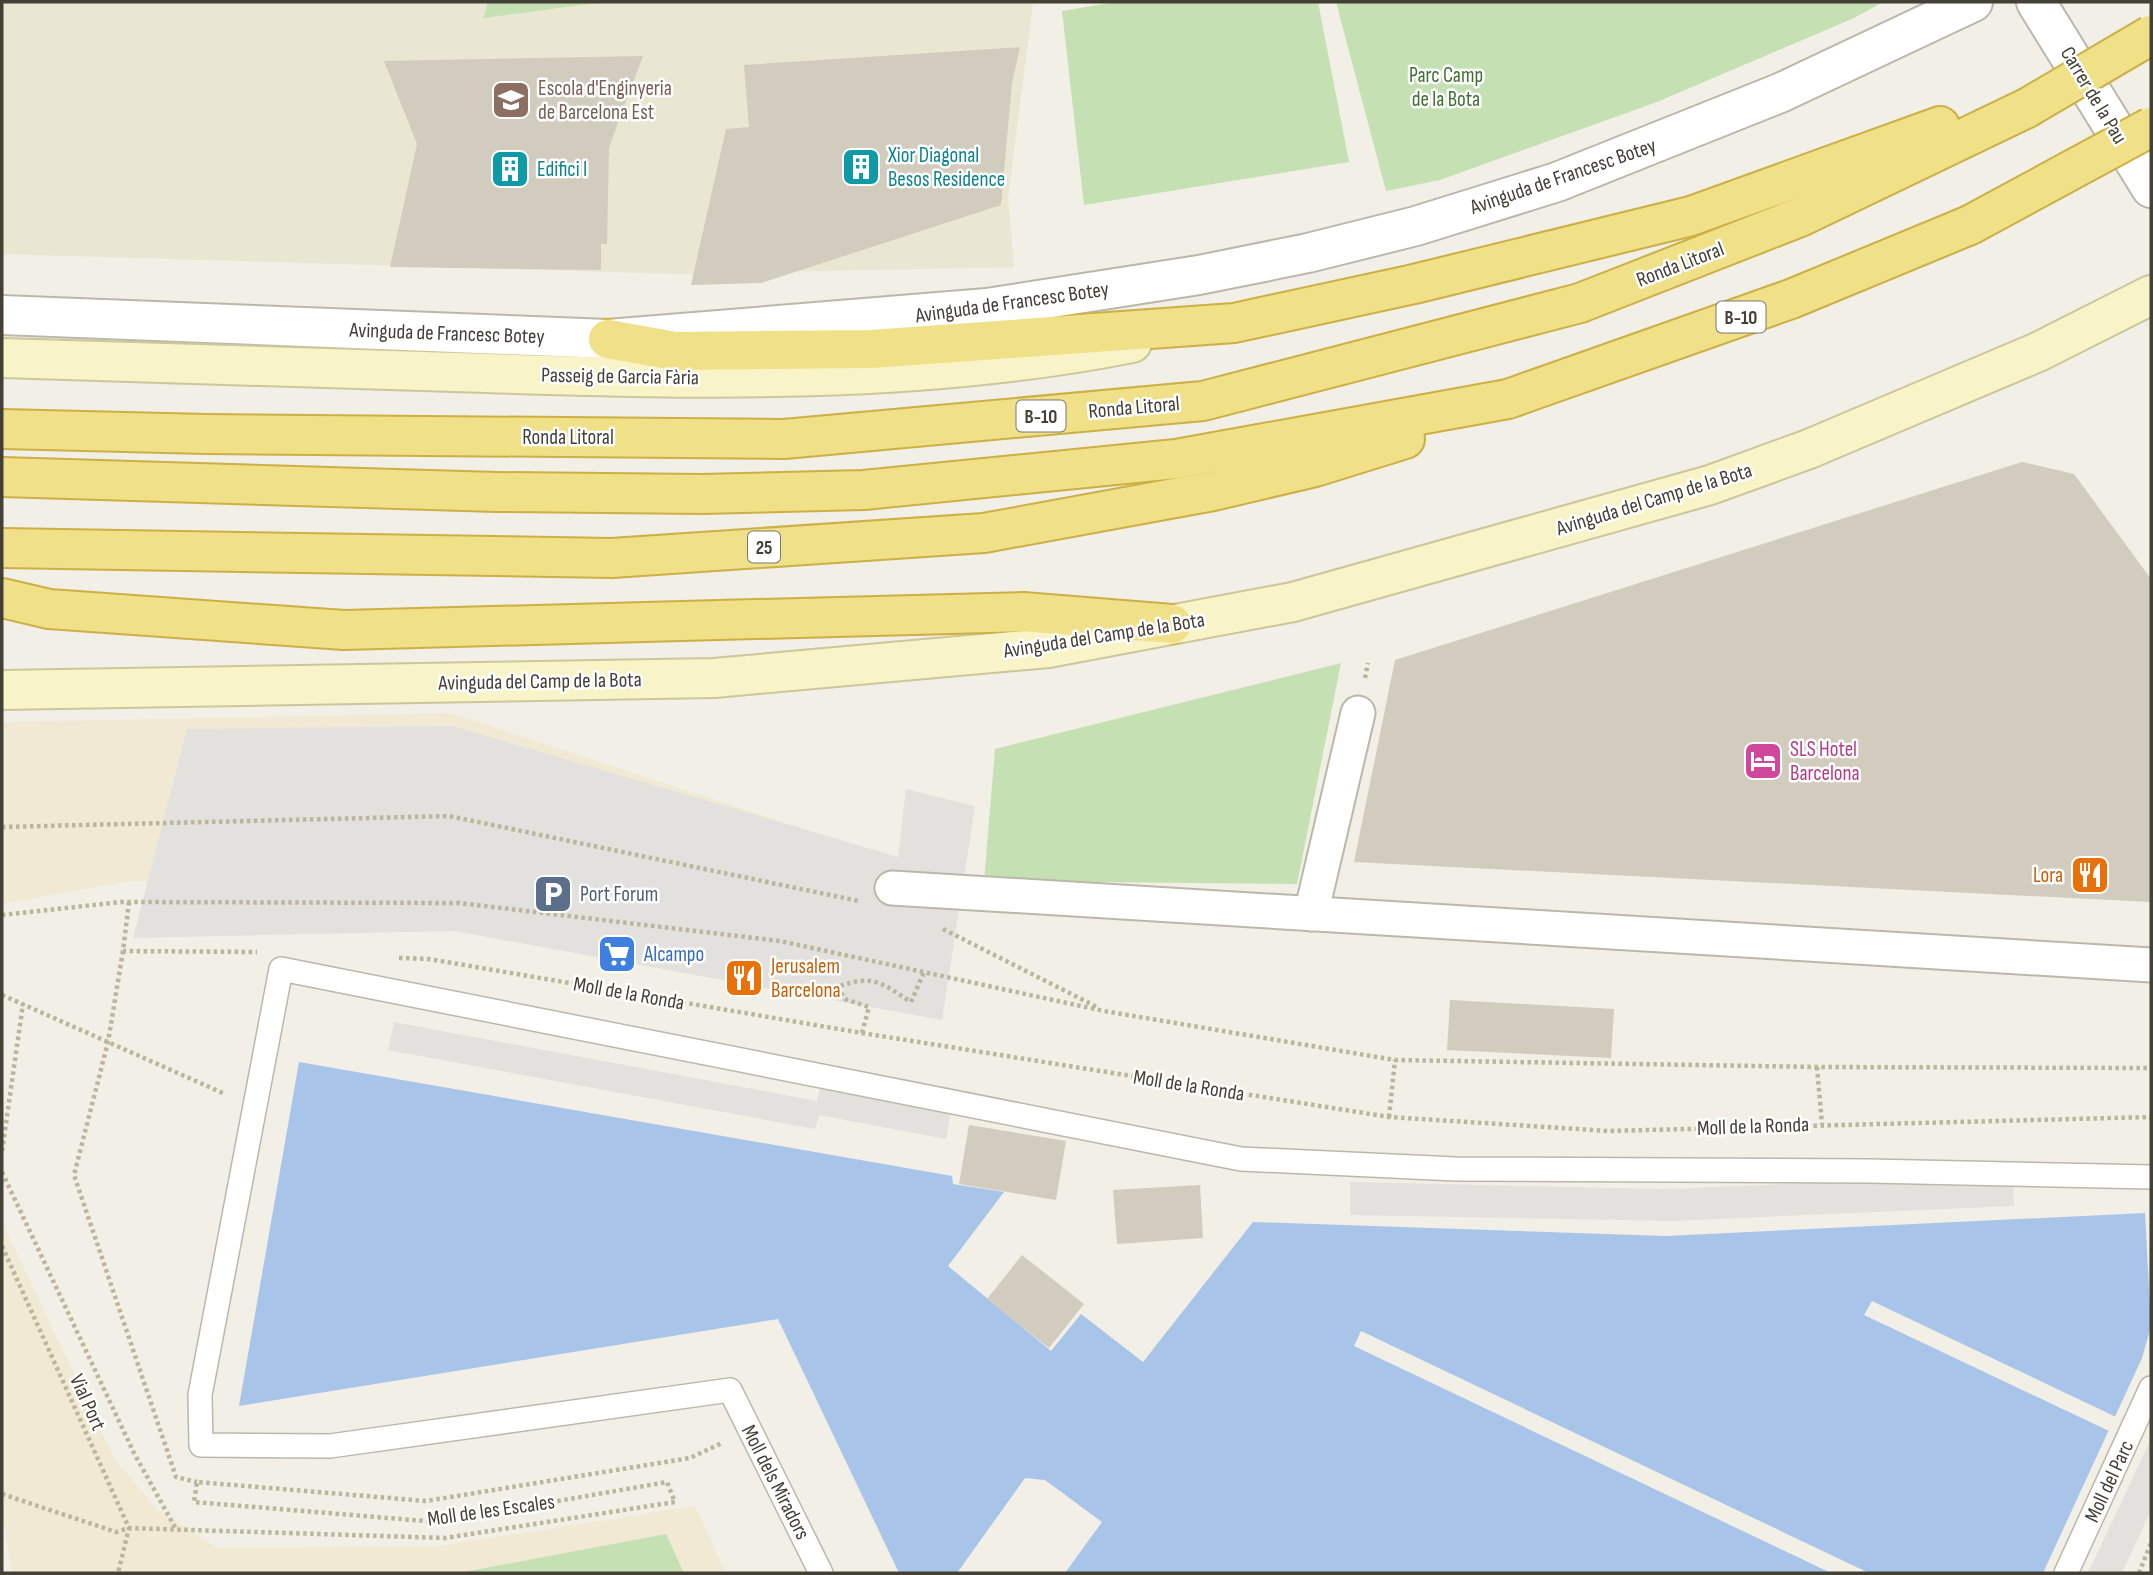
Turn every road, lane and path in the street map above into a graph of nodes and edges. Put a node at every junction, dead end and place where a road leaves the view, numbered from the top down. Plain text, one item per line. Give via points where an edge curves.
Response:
1 (1973, 2) edge
2 (2044, 14) edge
3 (2151, 35) edge
4 (2027, 108) junction
5 (2151, 127) edge
6 (2151, 188) edge
7 (2151, 295) edge
8 (2, 315) edge
9 (1234, 323) junction
10 (608, 339) junction
11 (2, 358) edge
12 (1508, 399) junction
13 (2, 429) edge
14 (2, 477) edge
15 (2, 548) edge
16 (2, 598) edge
17 (1172, 625) junction
18 (2, 690) edge
19 (1358, 713) dead end
20 (2, 827) edge
21 (892, 888) dead end
22 (129, 902) junction
23 (861, 902) dead end
24 (1311, 914) junction
25 (2, 915) edge
26 (939, 927) dead end
27 (123, 951) junction
28 (388, 958) dead end
29 (275, 961) junction
30 (2151, 965) edge
31 (924, 972) junction
32 (2, 995) edge
33 (23, 1004) junction
34 (1104, 1011) junction
35 (862, 1033) junction
36 (108, 1042) junction
37 (1395, 1060) junction
38 (1817, 1067) junction
39 (2151, 1068) edge
40 (231, 1097) dead end
41 (1389, 1117) junction
42 (2151, 1117) edge
43 (1822, 1124) junction
44 (2, 1152) edge
45 (2, 1171) edge
46 (2151, 1178) edge
47 (2, 1246) edge
48 (2151, 1388) edge
49 (750, 1430) junction
50 (197, 1482) junction
51 (2, 1494) edge
52 (129, 1528) junction
53 (177, 1530) junction
54 (2151, 1543) edge
55 (118, 1573) edge
56 (821, 1573) edge
57 (2066, 1573) edge
58 (2139, 1573) edge

1 - 10 street, Avinguda de Francesc Botey via 1780,93 1556,182 1416,226 1308,253 987,308
2 - 6 street, Carrer de la Pau
3 - 4 highway, Ronda Litoral / B-10, bridge
4 - 9 highway via 1955,121 1691,216
4 - 13 highway, Ronda Litoral / B-10 via 1800,217 1580,303 1203,401 784,439
5 - 12 highway, B-10, bridge via 1970,225 1791,299
7 - 17 main road, Avinguda del Camp de la Bota via 2038,352 1809,449 1710,485 1293,602
8 - 10 street, Avinguda de Francesc Botey
9 - 10 highway via 871,349 675,351
9 - 11 main road, Passeig de Garcia Fària via 1052,359 864,375 633,378
12 - 14 highway, B-10 via 1176,459 864,490 497,492
12 - 15 highway, 25 via 1414,437 1315,467 1213,491 984,533 612,558
16 - 17 highway via 50,609 344,630 1023,612
17 - 18 main road, Avinguda del Camp de la Bota via 1048,648 714,678
19 - 24 street
20 - 23 path via 449,816
21 - 24 street
22 - 25 path
22 - 27 path
22 - 31 path via 459,903 780,941
24 - 30 street
26 - 34 path
27 - 29 path via 234,952
27 - 36 path
28 - 35 path, Moll de la Ronda via 429,959
29 - 46 lane, Moll de la Ronda via 1241,1160 1455,1169
29 - 49 lane, Moll dels Miradors via 200,1395 201,1445 330,1446 730,1390
31 - 34 path
31 - 35 path via 911,1002 881,983 859,979 837,987 845,999 869,1007
32 - 33 path
33 - 36 path
33 - 44 path
34 - 37 path
35 - 41 path, Moll de la Ronda
36 - 40 path
36 - 50 path via 74,1175 176,1477
37 - 38 path
37 - 41 path
38 - 39 path
38 - 43 path
41 - 43 path, Moll de la Ronda via 1609,1130
42 - 43 path, Moll de la Ronda
45 - 53 path via 134,1453
47 - 52 path, Vial Port
48 - 57 lane, Moll del Parc
49 - 50 path, Moll de les Escales via 690,1458 426,1501
49 - 56 lane, Moll dels Miradors
50 - 53 path, Moll de les Escales via 194,1502 438,1522 667,1482 675,1502 445,1538
51 - 52 path, Moll de les Escales via 116,1532
52 - 53 path, Moll de les Escales
52 - 55 path
54 - 58 path

